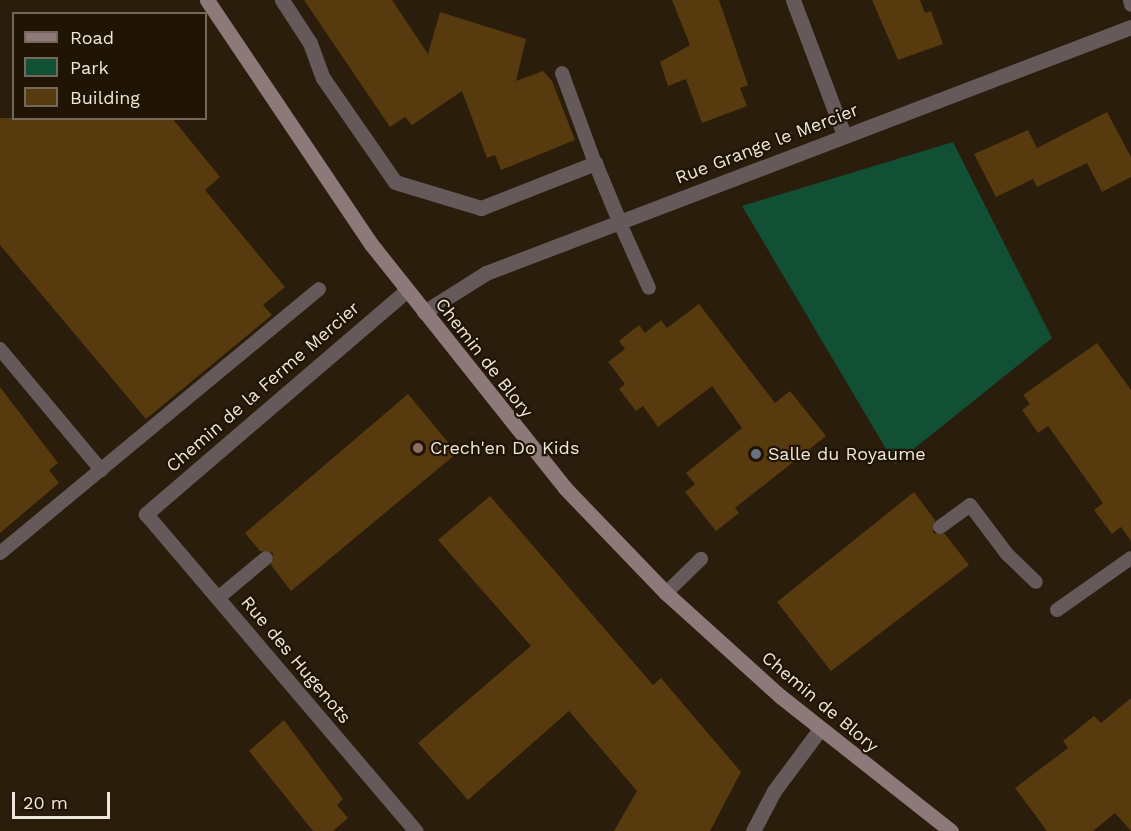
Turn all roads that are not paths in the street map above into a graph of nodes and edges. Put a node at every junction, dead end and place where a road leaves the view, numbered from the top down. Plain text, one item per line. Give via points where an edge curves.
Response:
1 (207, 0) edge
2 (282, 0) edge
3 (793, 0) edge
4 (1131, 27) edge
5 (562, 73) dead end
6 (844, 135) junction
7 (595, 163) junction
8 (619, 221) junction
9 (649, 288) dead end
10 (319, 289) dead end
11 (406, 291) junction
12 (424, 312) junction
13 (0, 349) edge
14 (100, 470) junction
15 (146, 514) joint
16 (940, 527) dead end
17 (0, 553) edge
18 (266, 558) dead end
19 (1131, 558) edge
20 (701, 559) dead end
21 (1036, 582) dead end
22 (666, 592) junction
23 (218, 598) junction
24 (1057, 610) dead end
25 (820, 729) junction
26 (416, 831) edge
27 (753, 831) edge
28 (951, 831) edge

1 - 11 street, Chemin de Blory via 335,194
2 - 7 street via 310,43 323,78 395,182 481,208
3 - 6 street
4 - 6 street, Rue Grange le Mercier
5 - 7 lane
6 - 8 street, Rue Grange le Mercier
7 - 8 street
8 - 9 lane
8 - 12 street, Rue Grange le Mercier via 486,273
10 - 14 lane
11 - 12 street, Chemin de Blory
11 - 15 street, Chemin de la Ferme Mercier
12 - 22 street, Chemin de Blory via 565,488
13 - 14 lane
14 - 17 lane
15 - 23 street, Rue des Hugenots
16 - 21 lane via 970,505 1007,554
18 - 23 lane
19 - 24 lane
20 - 22 lane
22 - 25 street, Chemin de Blory
23 - 26 street, Rue des Hugenots
25 - 27 street via 774,791
25 - 28 street, Chemin de Blory

